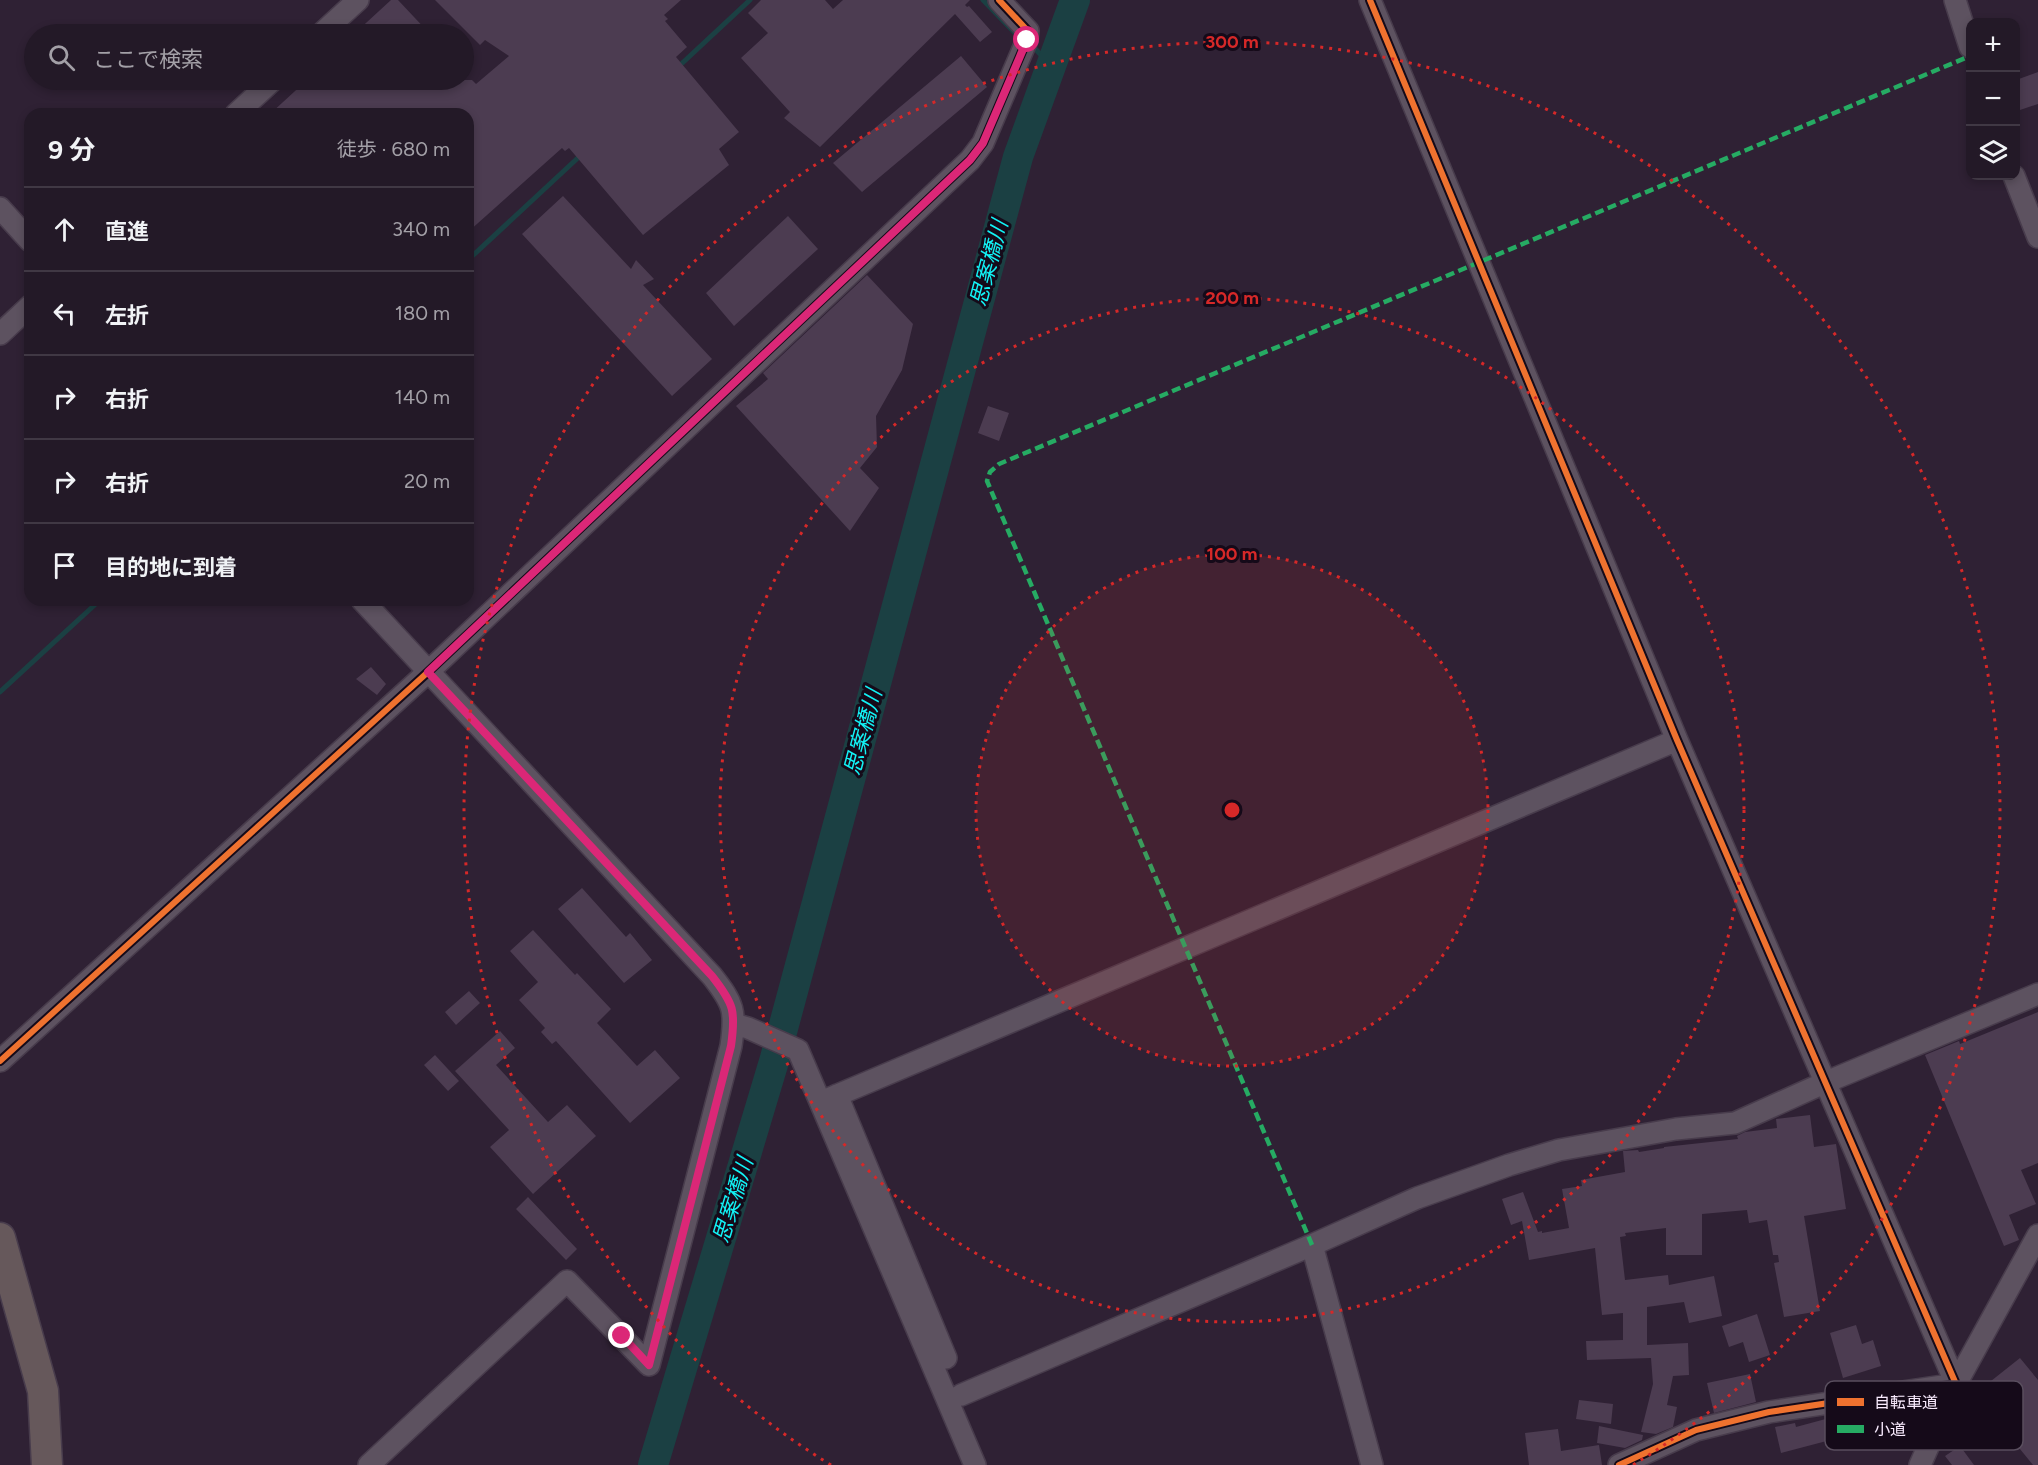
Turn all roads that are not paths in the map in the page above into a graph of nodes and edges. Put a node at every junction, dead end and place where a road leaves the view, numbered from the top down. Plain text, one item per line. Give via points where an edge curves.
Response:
1 (358, 0) edge
2 (999, 0) edge
3 (1370, 0) edge
4 (1955, 0) edge
5 (332, 24) edge
6 (1966, 32) edge
7 (262, 90) edge
8 (243, 108) edge
9 (2016, 180) edge
10 (0, 208) edge
11 (24, 234) edge
12 (2038, 237) edge
13 (24, 312) edge
14 (0, 334) edge
15 (368, 606) edge
16 (428, 672) junction
17 (1677, 740) junction
18 (2038, 994) edge
19 (741, 1026) junction
20 (0, 1061) edge
21 (1824, 1083) junction
22 (829, 1099) junction
23 (2038, 1235) edge
24 (0, 1238) edge
25 (1312, 1245) junction
26 (1955, 1381) edge
27 (1958, 1381) edge
28 (961, 1395) junction
29 (1825, 1404) edge
30 (1927, 1450) edge
31 (1628, 1463) edge
32 (47, 1465) edge
33 (369, 1465) edge
34 (975, 1465) edge
35 (990, 1465) edge
36 (1372, 1465) edge
37 (1920, 1465) edge

1 - 5 street
2 - 16 street via 1028,31 1027,40 983,143 970,160
3 - 17 street
4 - 6 street
7 - 8 street
9 - 12 street
10 - 11 street
13 - 14 street
15 - 16 street
16 - 19 street via 712,976 726,994
16 - 20 street
17 - 21 street
17 - 22 street
18 - 21 street
19 - 22 street via 798,1050
19 - 33 street via 731,1046 649,1365 567,1281
21 - 25 street via 1735,1124 1624,1138 1559,1150 1509,1165 1417,1198
21 - 26 street
22 - 28 street
22 - 34 street
23 - 27 street
24 - 32 highway via 44,1391
25 - 28 street
25 - 36 street
28 - 35 street
29 - 31 street via 1769,1412 1696,1430
30 - 37 street

